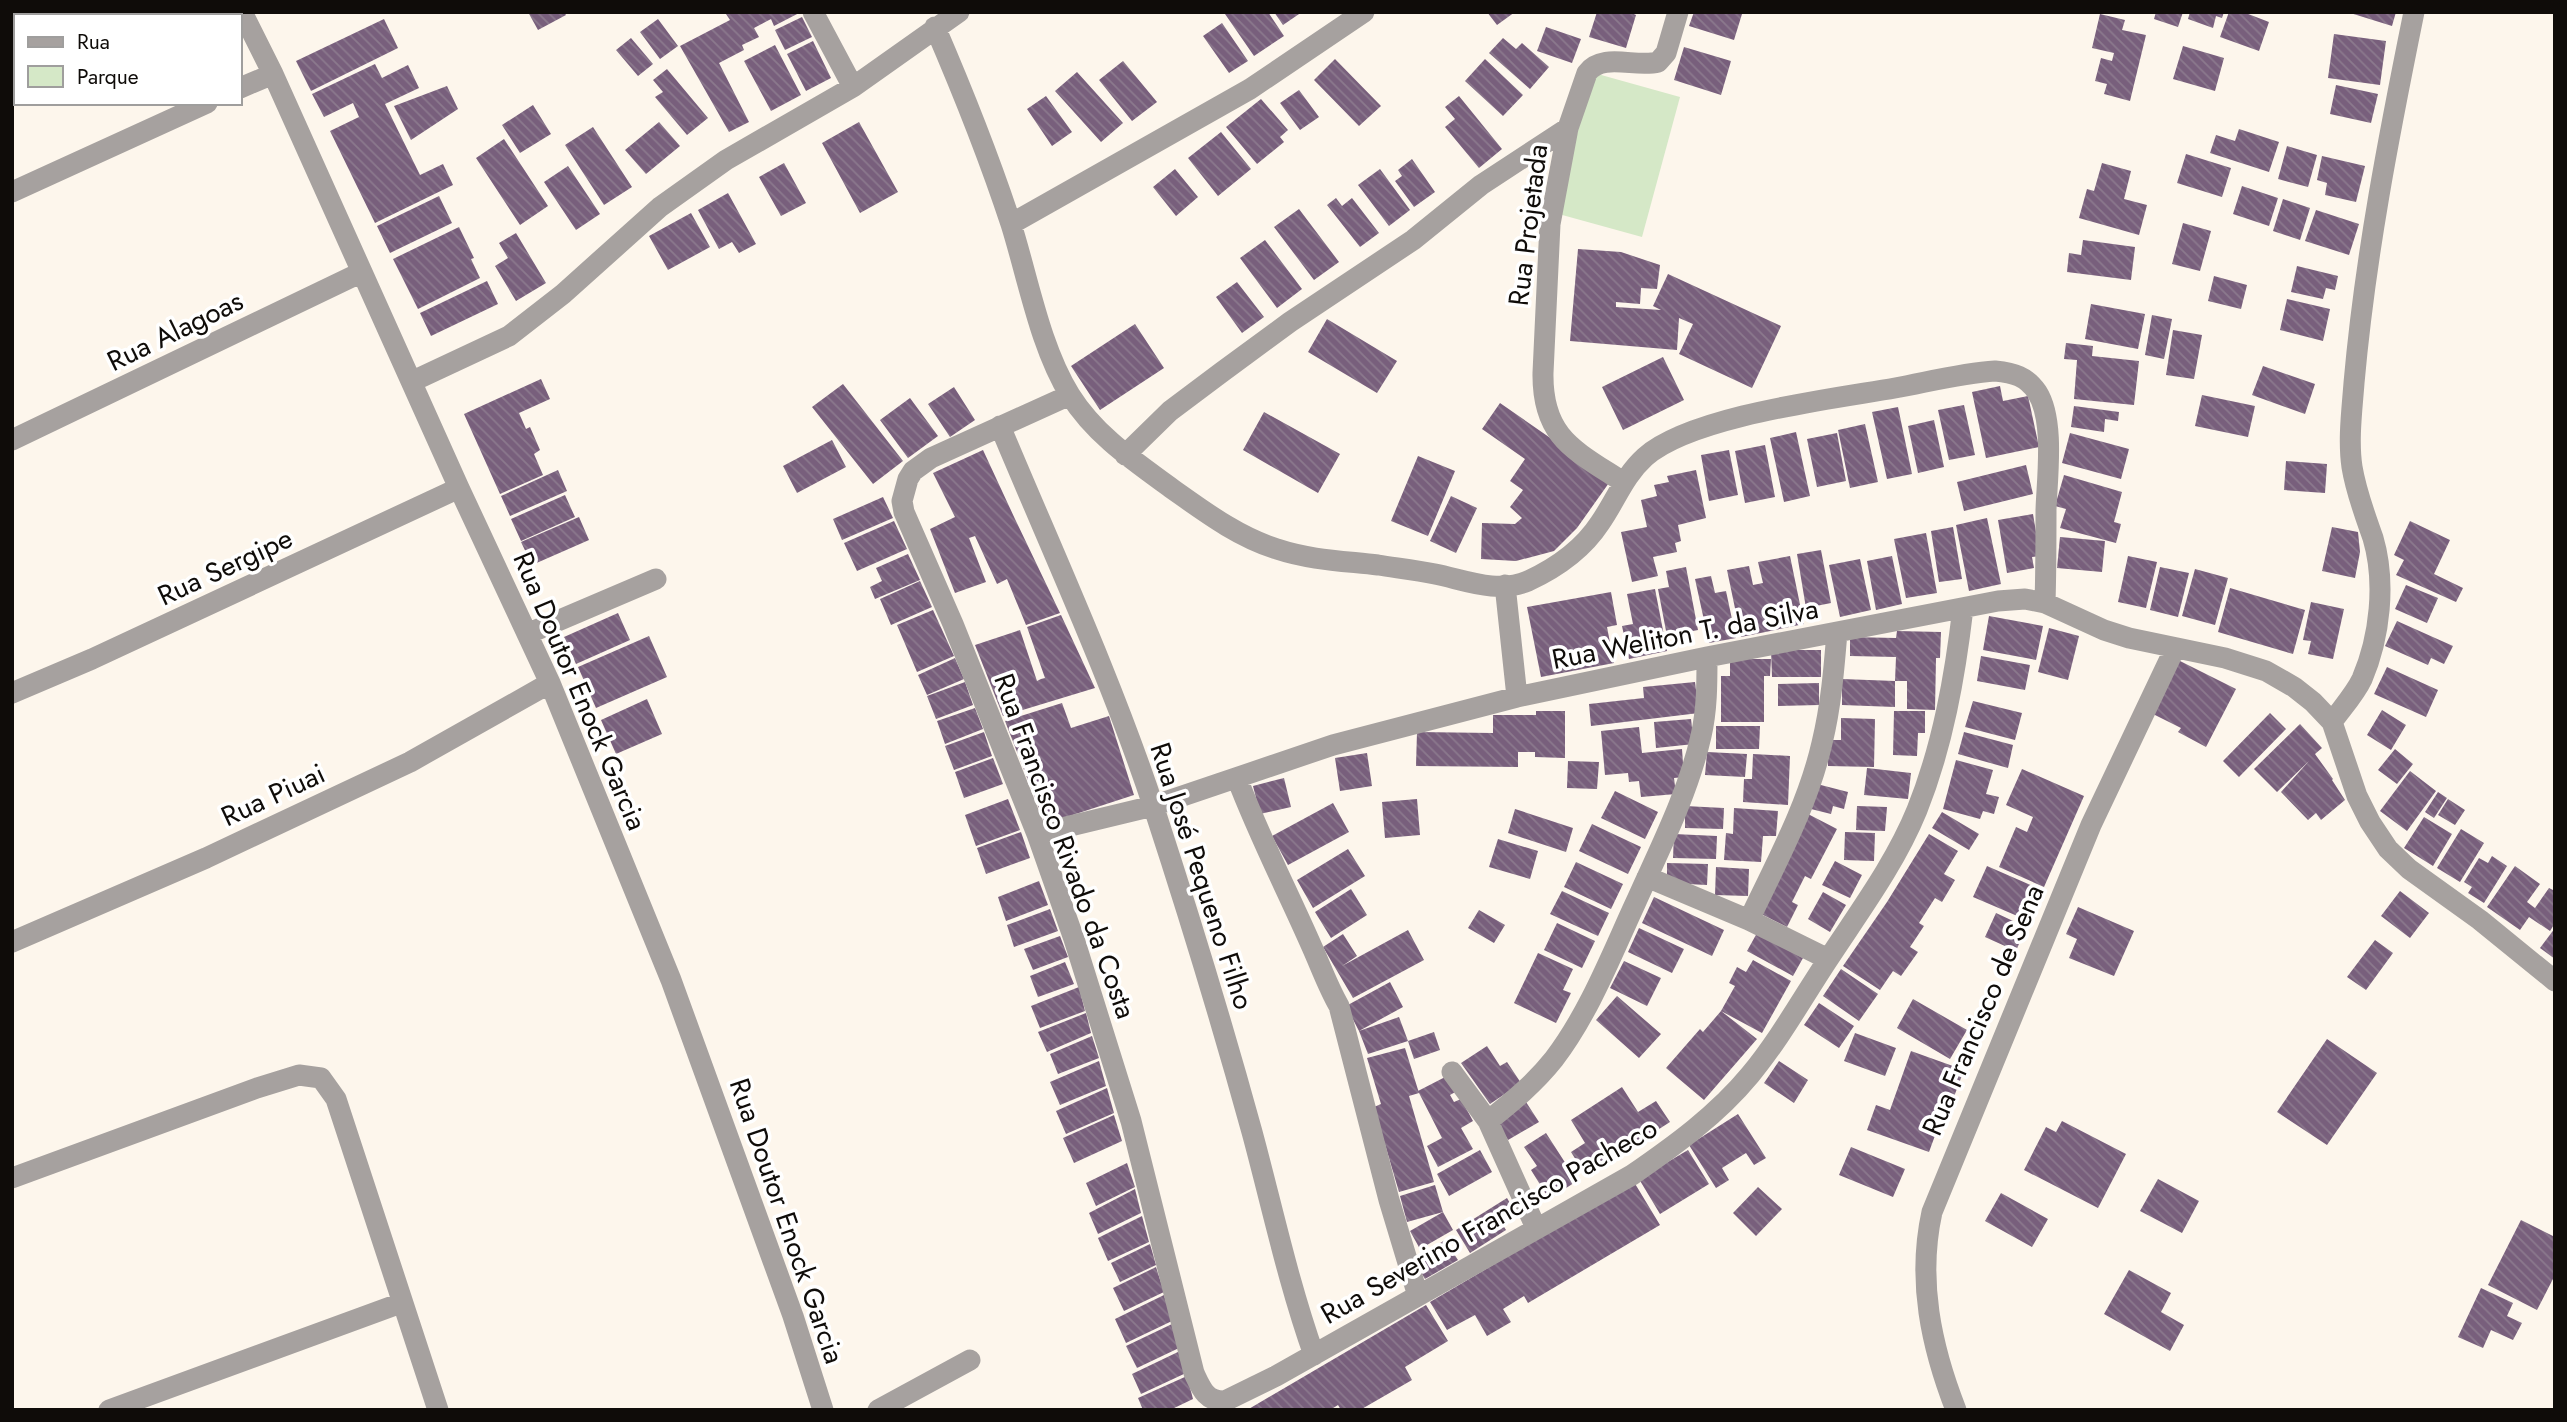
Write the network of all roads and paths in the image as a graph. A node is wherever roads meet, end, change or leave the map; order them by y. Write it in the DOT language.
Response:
graph roads {
  1 [pos="242,12"];
  2 [pos="813,12"];
  3 [pos="958,12"];
  4 [pos="1364,12"];
  5 [pos="1678,12"];
  6 [pos="2414,12"];
  7 [pos="935,27"];
  8 [pos="273,74"];
  9 [pos="242,87"];
  10 [pos="853,87"];
  11 [pos="203,105"];
  12 [pos="1568,128"];
  13 [pos="12,192"];
  14 [pos="1011,224"];
  15 [pos="362,272"];
  16 [pos="413,381"];
  17 [pos="1070,395"];
  18 [pos="1000,426"];
  19 [pos="12,440"];
  20 [pos="1125,455"];
  21 [pos="1622,482"];
  22 [pos="459,488"];
  23 [pos="656,579"];
  24 [pos="1505,585"];
  25 [pos="2045,603"];
  26 [pos="1963,608"];
  27 [pos="1837,632"];
  28 [pos="527,634"];
  29 [pos="2175,648"];
  30 [pos="1707,657"];
  31 [pos="550,683"];
  32 [pos="12,693"];
  33 [pos="1517,697"];
  34 [pos="2332,722"];
  35 [pos="1237,778"];
  36 [pos="1153,806"];
  37 [pos="1037,834"];
  38 [pos="1647,877"];
  39 [pos="1749,920"];
  40 [pos="12,942"];
  41 [pos="1828,959"];
  42 [pos="2555,981"];
  43 [pos="1452,1072"];
  44 [pos="1488,1121"];
  45 [pos="12,1178"];
  46 [pos="1536,1228"];
  47 [pos="1418,1296"];
  48 [pos="401,1303"];
  49 [pos="1314,1355"];
  50 [pos="970,1360"];
  51 [pos="1225,1401"];
  52 [pos="109,1410"];
  53 [pos="438,1410"];
  54 [pos="823,1410"];
  55 [pos="878,1410"];
  56 [pos="1956,1410"];
  1 -- 8 [label="street, Rua Doutor Enock Garcia"];
  2 -- 10 [label="street"];
  3 -- 7 [label="street"];
  4 -- 14 [label="street"];
  5 -- 12 [label="street, Rua Projetada"];
  6 -- 34 [label="street"];
  7 -- 10 [label="street"];
  7 -- 14 [label="street"];
  8 -- 9 [label="street"];
  8 -- 15 [label="street, Rua Doutor Enock Garcia"];
  10 -- 16 [label="street"];
  11 -- 13 [label="street"];
  12 -- 20 [label="street"];
  12 -- 21 [label="street, Rua Projetada"];
  14 -- 17 [label="street"];
  15 -- 16 [label="street, Rua Doutor Enock Garcia"];
  15 -- 19 [label="street, Rua Alagoas"];
  16 -- 22 [label="street, Rua Doutor Enock Garcia"];
  17 -- 18 [label="street, Rua Francisco Rivado da Costa"];
  17 -- 20 [label="street"];
  18 -- 36 [label="street, Rua José Pequeno Filho"];
  18 -- 37 [label="street, Rua Francisco Rivado da Costa"];
  20 -- 24 [label="street"];
  21 -- 24 [label="street"];
  21 -- 25 [label="street"];
  22 -- 28 [label="street, Rua Doutor Enock Garcia"];
  22 -- 32 [label="street, Rua Sergipe"];
  23 -- 28 [label="street"];
  24 -- 33 [label="street"];
  25 -- 26 [label="street, Rua Weliton T. da Silva"];
  25 -- 29 [label="street, Rua Weliton T. da Silva"];
  26 -- 27 [label="street, Rua Weliton T. da Silva"];
  26 -- 41 [label="street, Rua Severino Francisco Pacheco"];
  27 -- 30 [label="street, Rua Weliton T. da Silva"];
  27 -- 39 [label="street"];
  28 -- 31 [label="street, Rua Doutor Enock Garcia"];
  29 -- 34 [label="street, Rua Weliton T. da Silva"];
  29 -- 56 [label="street, Rua Francisco de Sena"];
  30 -- 33 [label="street, Rua Weliton T. da Silva"];
  30 -- 38 [label="street"];
  31 -- 40 [label="street, Rua Piuai"];
  31 -- 54 [label="street, Rua Doutor Enock Garcia"];
  33 -- 35 [label="street, Rua Weliton T. da Silva"];
  34 -- 42 [label="street"];
  35 -- 36 [label="street, Rua Weliton T. da Silva"];
  35 -- 47 [label="street"];
  36 -- 37 [label="street, Rua Weliton T. da Silva"];
  36 -- 49 [label="street, Rua José Pequeno Filho"];
  37 -- 51 [label="street, Rua Francisco Rivado da Costa"];
  38 -- 39 [label="street"];
  38 -- 44 [label="street"];
  39 -- 41 [label="street"];
  41 -- 46 [label="street, Rua Severino Francisco Pacheco"];
  43 -- 44 [label="street"];
  44 -- 46 [label="street"];
  45 -- 48 [label="street"];
  46 -- 47 [label="street, Rua Severino Francisco Pacheco"];
  47 -- 49 [label="street, Rua Severino Francisco Pacheco"];
  48 -- 52 [label="street"];
  48 -- 53 [label="street"];
  49 -- 51 [label="street, Rua Severino Francisco Pacheco"];
  50 -- 55 [label="street"];
}
